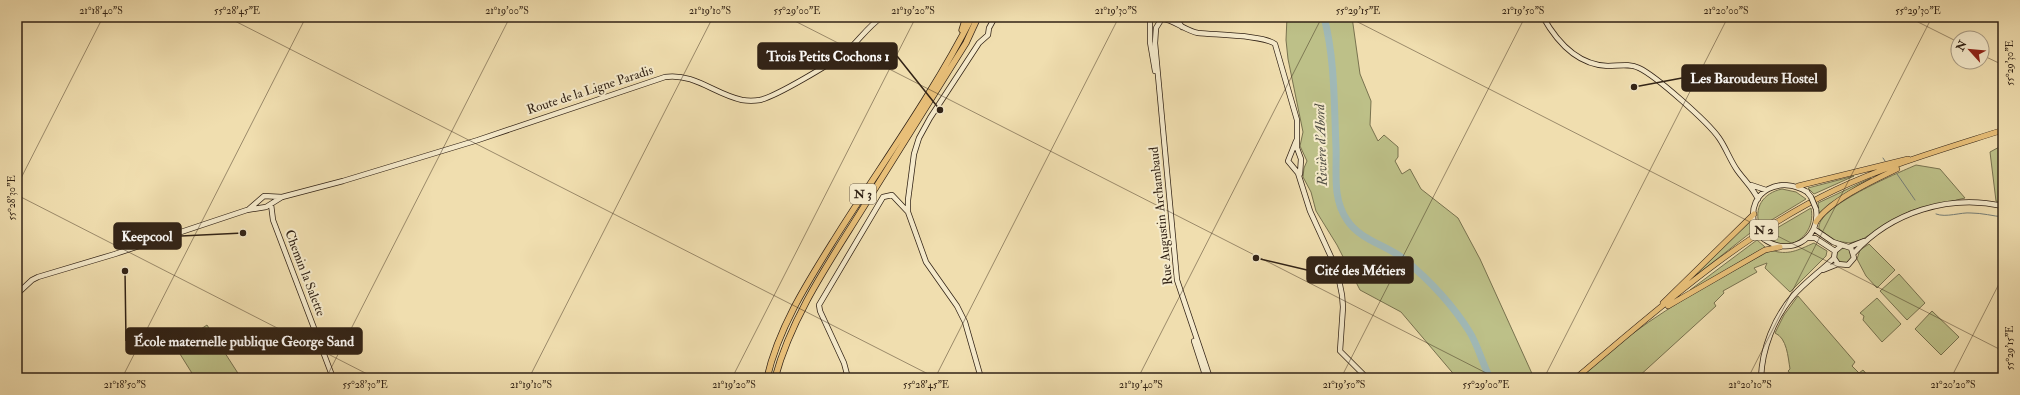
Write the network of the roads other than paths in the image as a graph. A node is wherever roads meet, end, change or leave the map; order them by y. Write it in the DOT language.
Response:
graph roads {
  1 [pos="882,17"];
  2 [pos="966,17"];
  3 [pos="972,17"];
  4 [pos="978,17"];
  5 [pos="995,17"];
  6 [pos="1175,17"];
  7 [pos="1543,17"];
  8 [pos="1149,18"];
  9 [pos="1163,19"];
  10 [pos="1183,28"];
  11 [pos="1162,107"];
  12 [pos="917,110"];
  13 [pos="2003,130"];
  14 [pos="1296,141"];
  15 [pos="1938,151"];
  16 [pos="1292,154"];
  17 [pos="1298,155"];
  18 [pos="1914,160"];
  19 [pos="1300,165"];
  20 [pos="1294,167"];
  21 [pos="1300,179"];
  22 [pos="1748,183"];
  23 [pos="1798,186"];
  24 [pos="1766,190"];
  25 [pos="270,197"];
  26 [pos="282,197"];
  27 [pos="1758,200"];
  28 [pos="259,201"];
  29 [pos="271,203"];
  30 [pos="2003,206"];
  31 [pos="263,207"];
  32 [pos="247,210"];
  33 [pos="908,212"];
  34 [pos="1754,214"];
  35 [pos="273,220"];
  36 [pos="1816,222"];
  37 [pos="1814,229"];
  38 [pos="1808,238"];
  39 [pos="1866,240"];
  40 [pos="1841,246"];
  41 [pos="1780,247"];
  42 [pos="1849,247"];
  43 [pos="1835,251"];
  44 [pos="1854,253"];
  45 [pos="1834,258"];
  46 [pos="1838,264"];
  47 [pos="1822,270"];
  48 [pos="17,294"];
  49 [pos="1190,322"];
  50 [pos="1632,330"];
  51 [pos="333,378"];
  52 [pos="767,378"];
  53 [pos="775,378"];
  54 [pos="848,378"];
  55 [pos="981,378"];
  56 [pos="1206,378"];
  57 [pos="1210,378"];
  58 [pos="1367,378"];
  59 [pos="1576,378"];
  60 [pos="1761,378"];
  1 -- 26 [label="street, Route de la Ligne Paradis"];
  2 -- 12 [label="highway, N 3"];
  3 -- 12 [label="highway, N 3"];
  4 -- 53 [label="highway, N 3"];
  5 -- 33 [label="street"];
  6 -- 10 [label="street"];
  7 -- 22 [label="street"];
  8 -- 9 [label="street"];
  8 -- 11 [label="street, Rue Augustin Archambaud"];
  9 -- 10 [label="street"];
  9 -- 11 [label="street, Rue Augustin Archambaud"];
  10 -- 14 [label="street"];
  11 -- 49 [label="street, Rue Augustin Archambaud"];
  12 -- 52 [label="highway, N 3"];
  13 -- 15 [label="main road, N 2"];
  14 -- 16 [label="street"];
  14 -- 17 [label="street"];
  15 -- 18 [label="main road, N 2"];
  15 -- 23 [label="main road"];
  16 -- 17 [label="street"];
  16 -- 20 [label="street"];
  17 -- 19 [label="street"];
  18 -- 36 [label="main road"];
  18 -- 50 [label="main road, N 2"];
  19 -- 20 [label="street"];
  19 -- 21 [label="street"];
  20 -- 21 [label="street"];
  21 -- 58 [label="street"];
  22 -- 24 [label="street"];
  22 -- 27 [label="street"];
  23 -- 24 [label="street"];
  23 -- 36 [label="street, bridge"];
  24 -- 27 [label="street"];
  25 -- 26 [label="street, Route de la Ligne Paradis"];
  25 -- 28 [label="street, Route de la Ligne Paradis"];
  25 -- 29 [label="street, Chemin la Salette"];
  26 -- 29 [label="street, Route de la Ligne Paradis"];
  27 -- 34 [label="street"];
  28 -- 31 [label="street, Chemin la Salette"];
  28 -- 32 [label="street"];
  29 -- 31 [label="street, Route de la Ligne Paradis"];
  29 -- 35 [label="street, Chemin la Salette"];
  30 -- 39 [label="street"];
  31 -- 32 [label="street"];
  31 -- 35 [label="street, Chemin la Salette"];
  32 -- 48 [label="street"];
  33 -- 54 [label="street"];
  33 -- 55 [label="street"];
  34 -- 41 [label="street, bridge"];
  34 -- 50 [label="main road"];
  35 -- 51 [label="street, Chemin la Salette"];
  36 -- 37 [label="street"];
  37 -- 38 [label="street"];
  37 -- 40 [label="street"];
  38 -- 41 [label="street"];
  38 -- 43 [label="street"];
  39 -- 42 [label="street"];
  39 -- 44 [label="street"];
  40 -- 42 [label="street"];
  40 -- 43 [label="street"];
  41 -- 50 [label="main road"];
  42 -- 44 [label="street"];
  43 -- 45 [label="street"];
  44 -- 46 [label="street"];
  45 -- 46 [label="street"];
  45 -- 47 [label="street"];
  46 -- 47 [label="street"];
  47 -- 60 [label="street"];
  49 -- 56 [label="street, Rue Augustin Archambaud"];
  49 -- 57 [label="street, Rue Augustin Archambaud"];
  50 -- 59 [label="main road, N 2"];
}
